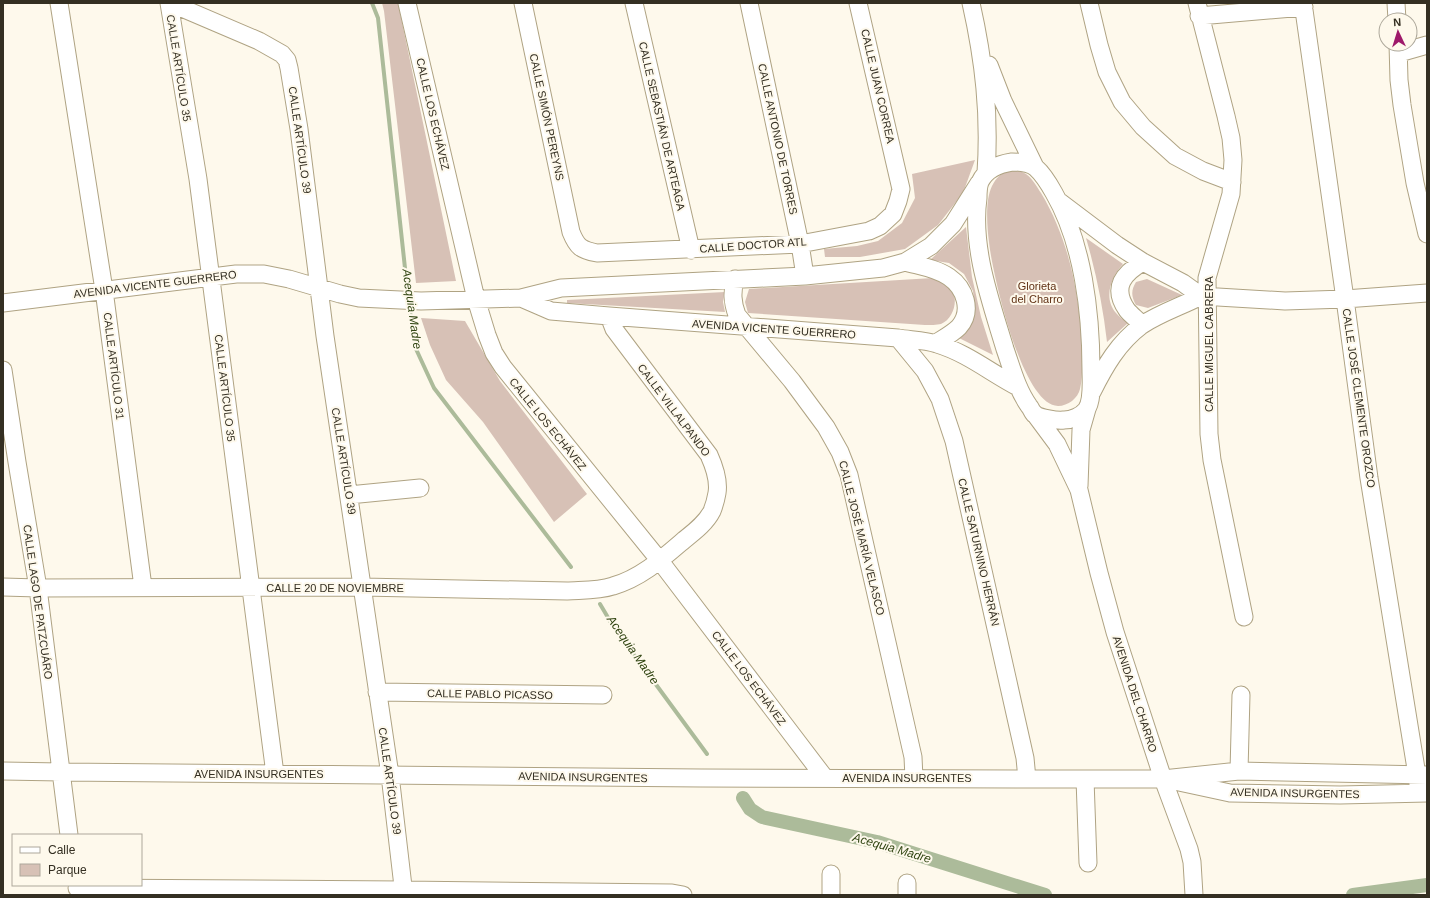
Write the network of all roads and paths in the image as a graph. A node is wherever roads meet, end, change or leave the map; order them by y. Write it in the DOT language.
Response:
graph roads {
  1 [pos="59,3"];
  2 [pos="169,3"];
  3 [pos="407,3"];
  4 [pos="523,3"];
  5 [pos="634,3"];
  6 [pos="749,3"];
  7 [pos="858,3"];
  8 [pos="971,3"];
  9 [pos="1089,3"];
  10 [pos="1303,5"];
  11 [pos="1198,10"];
  12 [pos="979,38"];
  13 [pos="1398,52"];
  14 [pos="1035,167"];
  15 [pos="897,170"];
  16 [pos="982,178"];
  17 [pos="1232,182"];
  18 [pos="1421,182"];
  19 [pos="1059,201"];
  20 [pos="571,232"];
  21 [pos="1427,234"];
  22 [pos="800,244"];
  23 [pos="691,250"];
  24 [pos="905,262"];
  25 [pos="1143,262"];
  26 [pos="210,276"];
  27 [pos="805,276"];
  28 [pos="735,279"];
  29 [pos="318,287"];
  30 [pos="104,290"];
  31 [pos="1427,292"];
  32 [pos="1204,297"];
  33 [pos="521,298"];
  34 [pos="476,299"];
  35 [pos="1346,299"];
  36 [pos="3,303"];
  37 [pos="609,316"];
  38 [pos="1142,325"];
  39 [pos="746,326"];
  40 [pos="898,338"];
  41 [pos="936,343"];
  42 [pos="3,370"];
  43 [pos="1018,387"];
  44 [pos="1089,402"];
  45 [pos="1034,414"];
  46 [pos="10,463"];
  47 [pos="420,488"];
  48 [pos="1079,490"];
  49 [pos="349,495"];
  50 [pos="660,561"];
  51 [pos="3,587"];
  52 [pos="143,587"];
  53 [pos="362,587"];
  54 [pos="38,588"];
  55 [pos="250,588"];
  56 [pos="1244,617"];
  57 [pos="377,692"];
  58 [pos="603,695"];
  59 [pos="1241,695"];
  60 [pos="3,771"];
  61 [pos="1239,771"];
  62 [pos="61,772"];
  63 [pos="275,774"];
  64 [pos="390,775"];
  65 [pos="1422,775"];
  66 [pos="825,778"];
  67 [pos="914,778"];
  68 [pos="1027,779"];
  69 [pos="1086,779"];
  70 [pos="1164,779"];
  71 [pos="1423,793"];
  72 [pos="69,834"];
  73 [pos="1088,863"];
  74 [pos="831,874"];
  75 [pos="77,889"];
  76 [pos="1194,890"];
  77 [pos="199,892"];
  78 [pos="404,892"];
  79 [pos="305,893"];
  80 [pos="521,894"];
  81 [pos="683,895"];
  82 [pos="831,895"];
  1 -- 30 [label="street, CALLE ARTÍCULO 31"];
  2 -- 26 [label="street, CALLE ARTÍCULO 35"];
  2 -- 29 [label="street, CALLE ARTÍCULO 39"];
  3 -- 34 [label="street, CALLE LOS ECHÁVEZ"];
  4 -- 20 [label="street, CALLE SIMÓN PEREYNS"];
  5 -- 23 [label="street, CALLE SEBASTIÁN DE ARTEAGA"];
  6 -- 22 [label="street, CALLE ANTONIO DE TORRES"];
  7 -- 15 [label="street, CALLE JUAN CORREA"];
  8 -- 12 [label="street"];
  9 -- 17 [label="street"];
  10 -- 11 [label="street"];
  10 -- 35 [label="street, CALLE JOSÉ CLEMENTE OROZCO"];
  11 -- 17 [label="street, CALLE MIGUEL CABRERA"];
  12 -- 14 [label="street"];
  12 -- 16 [label="street"];
  13 -- 18 [label="street"];
  14 -- 16 [label="street"];
  14 -- 19 [label="street"];
  15 -- 22 [label="street, CALLE DOCTOR ATL"];
  16 -- 24 [label="street, AVENIDA VICENTE GUERRERO"];
  16 -- 43 [label="street, AVENIDA DEL CHARRO"];
  17 -- 32 [label="street, CALLE MIGUEL CABRERA"];
  18 -- 21 [label="street"];
  19 -- 25 [label="street"];
  19 -- 44 [label="street"];
  20 -- 23 [label="street, CALLE DOCTOR ATL"];
  22 -- 23 [label="street, CALLE DOCTOR ATL"];
  22 -- 27 [label="street, CALLE ANTONIO DE TORRES"];
  24 -- 27 [label="street, AVENIDA VICENTE GUERRERO"];
  24 -- 41 [label="street"];
  25 -- 32 [label="street"];
  25 -- 38 [label="street"];
  26 -- 29 [label="street, AVENIDA VICENTE GUERRERO"];
  26 -- 30 [label="street, AVENIDA VICENTE GUERRERO"];
  26 -- 55 [label="street, CALLE ARTÍCULO 35"];
  27 -- 28 [label="street, AVENIDA VICENTE GUERRERO"];
  28 -- 33 [label="street, AVENIDA VICENTE GUERRERO"];
  28 -- 39 [label="street, CALLE JOSÉ MARÍA VELASCO"];
  29 -- 34 [label="street, AVENIDA VICENTE GUERRERO"];
  29 -- 49 [label="street, CALLE ARTÍCULO 39"];
  30 -- 36 [label="street, AVENIDA VICENTE GUERRERO"];
  30 -- 52 [label="street, CALLE ARTÍCULO 31"];
  31 -- 35 [label="street"];
  32 -- 35 [label="street"];
  32 -- 38 [label="street"];
  32 -- 56 [label="street, CALLE MIGUEL CABRERA"];
  33 -- 34 [label="street, AVENIDA VICENTE GUERRERO"];
  33 -- 37 [label="street, AVENIDA VICENTE GUERRERO"];
  34 -- 50 [label="street, CALLE LOS ECHÁVEZ"];
  35 -- 65 [label="street, CALLE JOSÉ CLEMENTE OROZCO"];
  37 -- 39 [label="street, AVENIDA VICENTE GUERRERO"];
  37 -- 50 [label="street, CALLE VILLALPANDO"];
  38 -- 44 [label="street"];
  39 -- 40 [label="street, AVENIDA VICENTE GUERRERO"];
  39 -- 67 [label="street, CALLE JOSÉ MARÍA VELASCO"];
  40 -- 41 [label="street, AVENIDA VICENTE GUERRERO"];
  40 -- 68 [label="street, CALLE SATURNINO HERRÁN"];
  41 -- 43 [label="street, AVENIDA VICENTE GUERRERO"];
  42 -- 46 [label="street, CALLE LAGO DE PATZCUÁRO"];
  43 -- 45 [label="street, AVENIDA DEL CHARRO"];
  44 -- 45 [label="street"];
  44 -- 48 [label="street, AVENIDA DEL CHARRO"];
  45 -- 48 [label="street, AVENIDA DEL CHARRO"];
  46 -- 54 [label="street, CALLE LAGO DE PATZCUÁRO"];
  47 -- 49 [label="street"];
  48 -- 70 [label="street, AVENIDA DEL CHARRO"];
  49 -- 53 [label="street, CALLE ARTÍCULO 39"];
  50 -- 53 [label="street, CALLE 20 DE NOVIEMBRE"];
  50 -- 66 [label="street, CALLE LOS ECHÁVEZ"];
  51 -- 54 [label="street, CALLE 20 DE NOVIEMBRE"];
  52 -- 54 [label="street, CALLE 20 DE NOVIEMBRE"];
  52 -- 55 [label="street, CALLE 20 DE NOVIEMBRE"];
  53 -- 55 [label="street, CALLE 20 DE NOVIEMBRE"];
  53 -- 57 [label="street, CALLE ARTÍCULO 39"];
  54 -- 62 [label="street, CALLE LAGO DE PATZCUÁRO"];
  55 -- 63 [label="street, CALLE ARTÍCULO 35"];
  57 -- 58 [label="street, CALLE PABLO PICASSO"];
  57 -- 64 [label="street, CALLE ARTÍCULO 39"];
  59 -- 61 [label="street"];
  60 -- 62 [label="street, AVENIDA INSURGENTES"];
  61 -- 65 [label="street, AVENIDA INSURGENTES"];
  61 -- 70 [label="street, AVENIDA INSURGENTES"];
  62 -- 63 [label="street, AVENIDA INSURGENTES"];
  62 -- 72 [label="street, CALLE LAGO DE PATZCUÁRO"];
  63 -- 64 [label="street, AVENIDA INSURGENTES"];
  64 -- 66 [label="street, AVENIDA INSURGENTES"];
  64 -- 78 [label="street, CALLE ARTÍCULO 39"];
  65 -- 71 [label="street, CALLE JOSÉ CLEMENTE OROZCO"];
  66 -- 67 [label="street, AVENIDA INSURGENTES"];
  67 -- 68 [label="street, AVENIDA INSURGENTES"];
  68 -- 69 [label="street, AVENIDA INSURGENTES"];
  69 -- 70 [label="street, AVENIDA INSURGENTES"];
  69 -- 73 [label="street"];
  70 -- 71 [label="street, AVENIDA INSURGENTES"];
  70 -- 76 [label="street, AVENIDA DEL CHARRO"];
  74 -- 82 [label="street"];
  75 -- 77 [label="street"];
  77 -- 79 [label="street"];
  78 -- 79 [label="street"];
  78 -- 80 [label="street"];
  80 -- 81 [label="street"];
}
